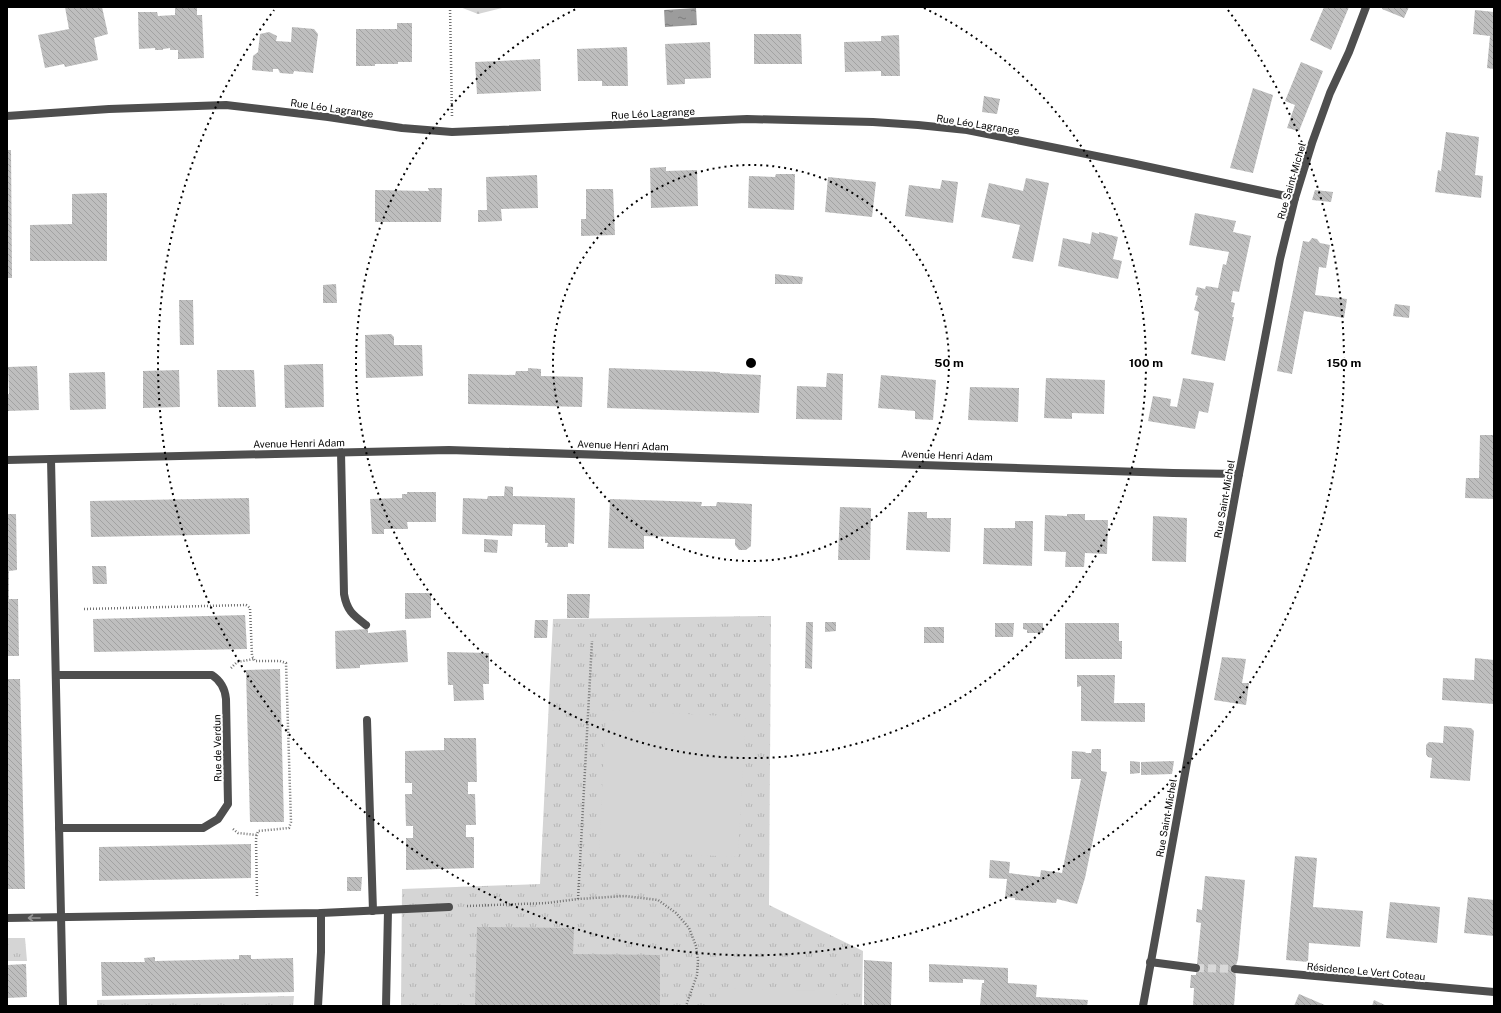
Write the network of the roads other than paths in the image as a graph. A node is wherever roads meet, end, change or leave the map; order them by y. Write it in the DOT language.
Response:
graph roads {
  1 [pos="1366,7"];
  2 [pos="7,116"];
  3 [pos="1295,198"];
  4 [pos="341,452"];
  5 [pos="51,459"];
  6 [pos="7,460"];
  7 [pos="1239,474"];
  8 [pos="366,625"];
  9 [pos="56,676"];
  10 [pos="367,720"];
  11 [pos="59,828"];
  12 [pos="449,907"];
  13 [pos="388,910"];
  14 [pos="373,911"];
  15 [pos="320,913"];
  16 [pos="7,918"];
  17 [pos="62,918"];
  18 [pos="1150,962"];
  19 [pos="1196,968"];
  20 [pos="1236,969"];
  21 [pos="1494,992"];
  22 [pos="63,1006"];
  23 [pos="318,1006"];
  24 [pos="386,1006"];
  25 [pos="1143,1006"];
  1 -- 3 [label="street, Rue Saint-Michel"];
  2 -- 3 [label="street, Rue Léo Lagrange"];
  3 -- 7 [label="street, Rue Saint-Michel"];
  4 -- 5 [label="street, Avenue Henri Adam"];
  4 -- 7 [label="street, Avenue Henri Adam"];
  4 -- 8 [label="street"];
  5 -- 6 [label="street, Avenue Henri Adam"];
  5 -- 9 [label="street"];
  7 -- 18 [label="street, Rue Saint-Michel"];
  9 -- 11 [label="street"];
  9 -- 11 [label="street, Rue de Verdun"];
  10 -- 14 [label="street"];
  11 -- 17 [label="street"];
  12 -- 13 [label="street"];
  13 -- 14 [label="street"];
  13 -- 24 [label="street"];
  14 -- 15 [label="street"];
  15 -- 17 [label="street"];
  15 -- 23 [label="street"];
  17 -- 16 [label="street, one-way"];
  17 -- 22 [label="street"];
  18 -- 19 [label="street"];
  18 -- 25 [label="street, Rue Saint-Michel"];
  20 -- 21 [label="street, Résidence Le Vert Coteau"];
}
